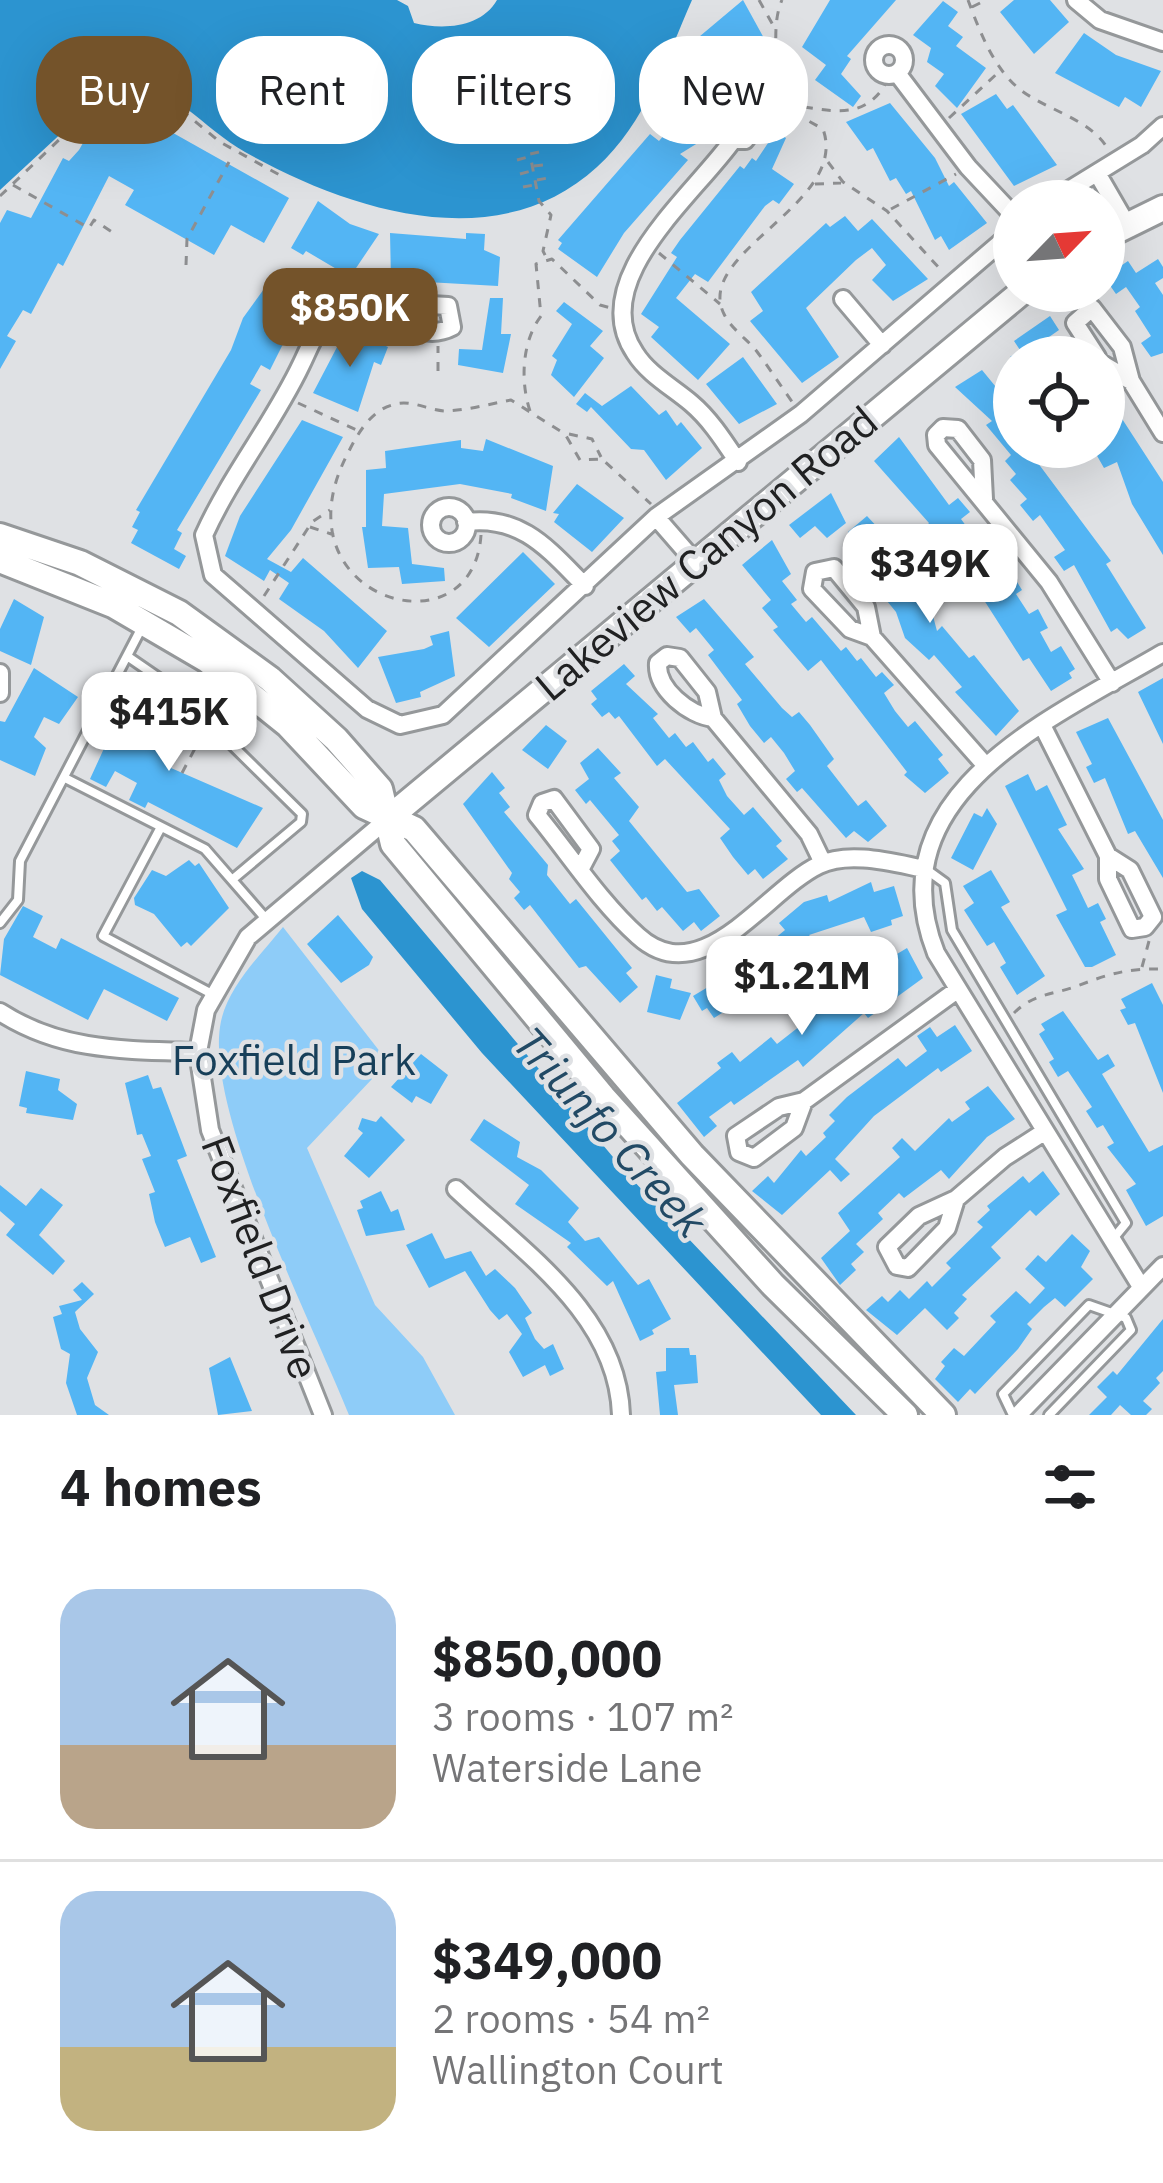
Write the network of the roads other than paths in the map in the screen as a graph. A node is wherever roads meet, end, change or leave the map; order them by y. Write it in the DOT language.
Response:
graph roads {
  1 [pos="1076,0"];
  2 [pos="1163,42"];
  3 [pos="892,74"];
  4 [pos="1163,126"];
  5 [pos="733,140"];
  6 [pos="730,144"];
  7 [pos="1097,173"];
  8 [pos="1086,180"];
  9 [pos="1099,180"];
  10 [pos="993,194"];
  11 [pos="1163,208"];
  12 [pos="1125,225"];
  13 [pos="993,250"];
  14 [pos="843,299"];
  15 [pos="389,310"];
  16 [pos="998,312"];
  17 [pos="1083,336"];
  18 [pos="1115,336"];
  19 [pos="882,345"];
  20 [pos="1125,358"];
  21 [pos="1125,377"];
  22 [pos="1131,381"];
  23 [pos="1163,433"];
  24 [pos="738,462"];
  25 [pos="984,499"];
  26 [pos="656,517"];
  27 [pos="474,521"];
  28 [pos="0,536"];
  29 [pos="0,560"];
  30 [pos="696,563"];
  31 [pos="586,586"];
  32 [pos="144,622"];
  33 [pos="872,637"];
  34 [pos="1163,653"];
  35 [pos="127,656"];
  36 [pos="0,673"];
  37 [pos="1112,682"];
  38 [pos="0,693"];
  39 [pos="713,718"];
  40 [pos="1043,727"];
  41 [pos="986,766"];
  42 [pos="65,778"];
  43 [pos="390,817"];
  44 [pos="161,827"];
  45 [pos="823,863"];
  46 [pos="581,868"];
  47 [pos="920,868"];
  48 [pos="232,879"];
  49 [pos="266,919"];
  50 [pos="0,923"];
  51 [pos="1145,927"];
  52 [pos="957,990"];
  53 [pos="213,995"];
  54 [pos="0,1012"];
  55 [pos="198,1052"];
  56 [pos="804,1100"];
  57 [pos="1044,1132"];
  58 [pos="456,1189"];
  59 [pos="956,1199"];
  60 [pos="1111,1241"];
  61 [pos="1163,1266"];
  62 [pos="1141,1285"];
  63 [pos="1113,1312"];
  64 [pos="323,1415"];
  65 [pos="621,1415"];
  66 [pos="904,1415"];
  67 [pos="943,1415"];
  68 [pos="1016,1415"];
  69 [pos="1049,1415"];
  1 -- 2 [label="street"];
  3 -- 10 [label="street"];
  4 -- 7 [label="street"];
  5 -- 5 [label="street"];
  6 -- 24 [label="street"];
  7 -- 8 [label="street"];
  7 -- 9 [label="street"];
  11 -- 12 [label="street"];
  13 -- 19 [label="street"];
  14 -- 19 [label="street"];
  15 -- 15 [label="street"];
  15 -- 31 [label="street"];
  16 -- 30 [label="street, Lakeview Canyon Road"];
  17 -- 18 [label="street"];
  19 -- 24 [label="street"];
  20 -- 22 [label="street"];
  21 -- 22 [label="street"];
  22 -- 23 [label="street"];
  24 -- 26 [label="street"];
  25 -- 37 [label="street"];
  26 -- 30 [label="street"];
  26 -- 31 [label="street"];
  27 -- 31 [label="street"];
  28 -- 43 [label="street"];
  29 -- 32 [label="street"];
  30 -- 43 [label="street, Lakeview Canyon Road"];
  32 -- 35 [label="lane"];
  32 -- 43 [label="street"];
  33 -- 41 [label="street"];
  34 -- 37 [label="street"];
  35 -- 42 [label="lane"];
  35 -- 48 [label="lane"];
  36 -- 38 [label="street"];
  37 -- 40 [label="street"];
  39 -- 45 [label="street"];
  40 -- 41 [label="street"];
  40 -- 51 [label="street"];
  41 -- 47 [label="street"];
  42 -- 44 [label="lane"];
  42 -- 50 [label="lane"];
  43 -- 49 [label="street, Foxfield Drive"];
  43 -- 66 [label="street"];
  43 -- 67 [label="street"];
  44 -- 48 [label="lane"];
  44 -- 53 [label="lane"];
  45 -- 46 [label="street"];
  45 -- 47 [label="street"];
  47 -- 52 [label="street"];
  47 -- 60 [label="lane"];
  48 -- 49 [label="lane"];
  49 -- 53 [label="street, Foxfield Drive"];
  52 -- 56 [label="street"];
  52 -- 57 [label="street"];
  53 -- 55 [label="street, Foxfield Drive"];
  54 -- 55 [label="street"];
  55 -- 64 [label="street, Foxfield Drive"];
  57 -- 59 [label="street"];
  57 -- 60 [label="street"];
  58 -- 65 [label="street"];
  60 -- 62 [label="street"];
  61 -- 62 [label="street"];
  62 -- 63 [label="street"];
  63 -- 68 [label="street"];
  63 -- 69 [label="lane"];
}
